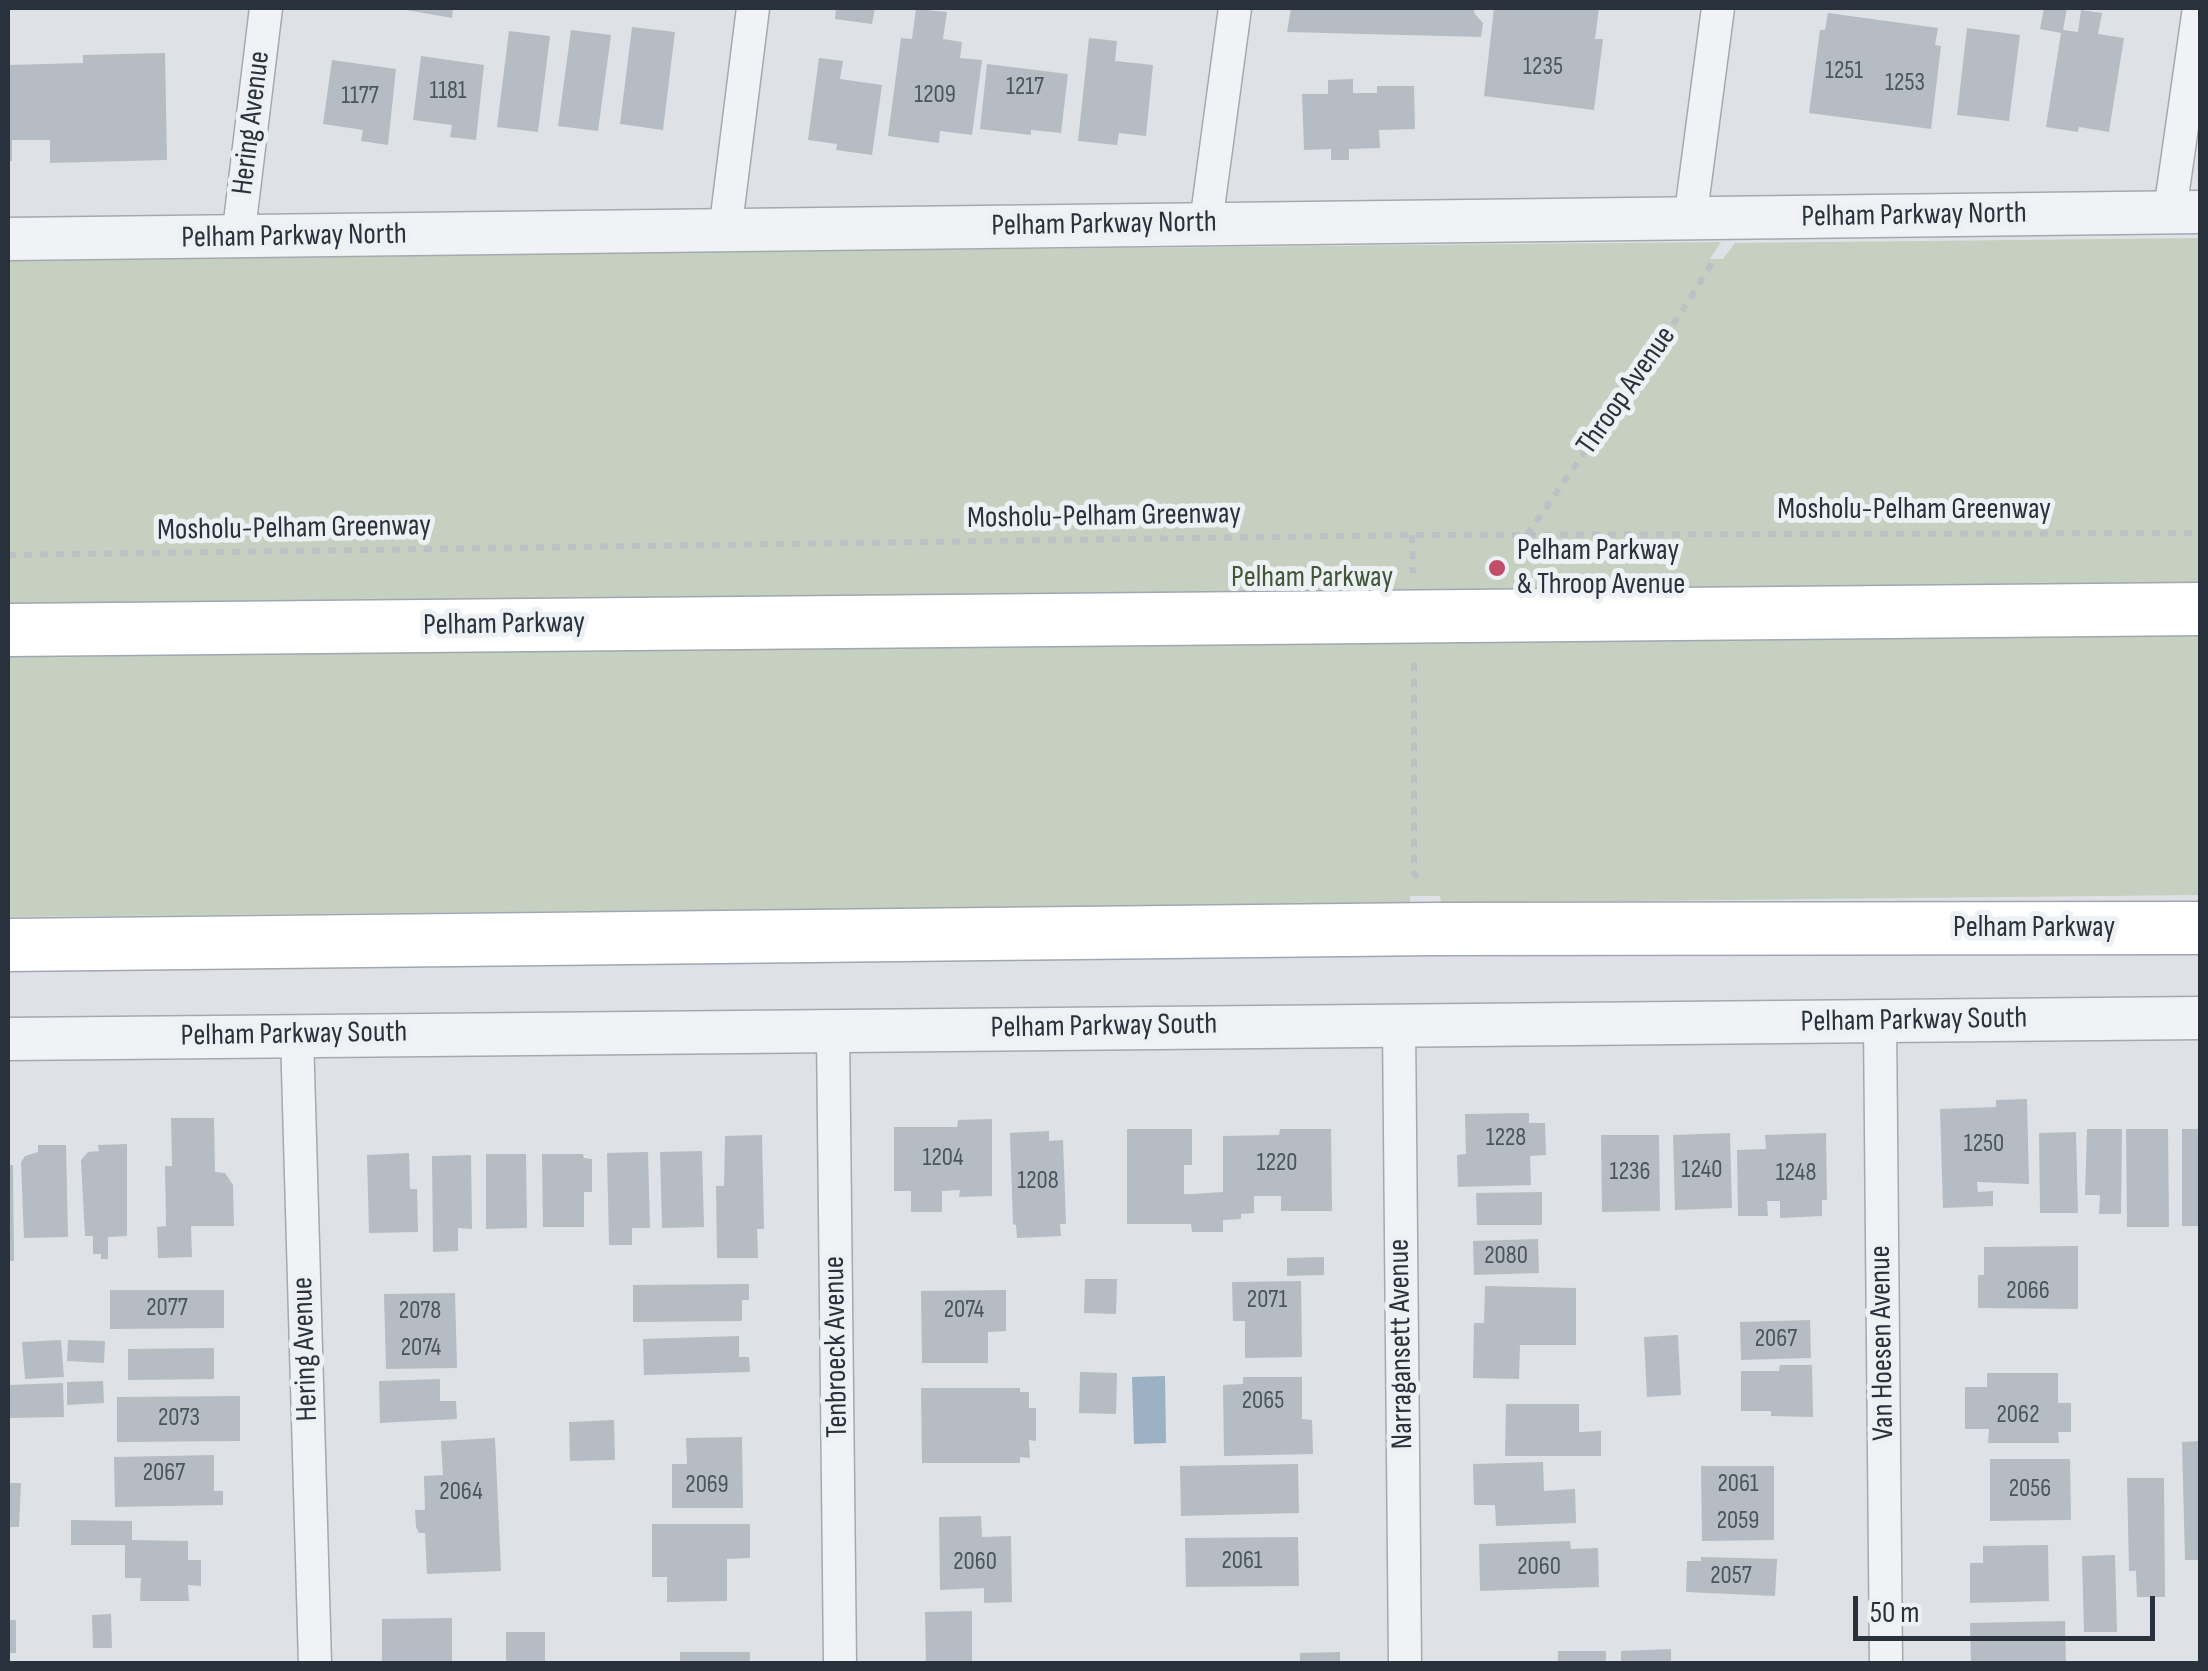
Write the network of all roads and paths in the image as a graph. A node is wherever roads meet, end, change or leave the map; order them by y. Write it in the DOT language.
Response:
graph roads {
  1 [pos="266,8"];
  2 [pos="753,8"];
  3 [pos="1234,8"];
  4 [pos="1718,8"];
  5 [pos="2199,8"];
  6 [pos="2185,212"];
  7 [pos="1206,223"];
  8 [pos="724,232"];
  9 [pos="1707,232"];
  10 [pos="238,238"];
  11 [pos="8,239"];
  12 [pos="2200,533"];
  13 [pos="1412,534"];
  14 [pos="1526,535"];
  15 [pos="8,555"];
  16 [pos="1413,576"];
  17 [pos="2200,609"];
  18 [pos="8,630"];
  19 [pos="1414,657"];
  20 [pos="1424,888"];
  21 [pos="2200,928"];
  22 [pos="8,945"];
  23 [pos="2200,1018"];
  24 [pos="1880,1022"];
  25 [pos="1398,1024"];
  26 [pos="833,1031"];
  27 [pos="298,1035"];
  28 [pos="8,1039"];
  29 [pos="315,1664"];
  30 [pos="840,1664"];
  31 [pos="1406,1664"];
  32 [pos="1886,1664"];
  1 -- 10 [label="street, Hering Avenue"];
  2 -- 8 [label="street"];
  3 -- 7 [label="street"];
  4 -- 9 [label="street"];
  5 -- 6 [label="street"];
  6 -- 9 [label="street, Pelham Parkway North"];
  7 -- 8 [label="street, Pelham Parkway North"];
  7 -- 9 [label="street, Pelham Parkway North"];
  8 -- 10 [label="street, Pelham Parkway North"];
  9 -- 14 [label="path, Throop Avenue"];
  10 -- 11 [label="street, Pelham Parkway North"];
  12 -- 14 [label="path, Mosholu-Pelham Greenway"];
  13 -- 14 [label="path, Mosholu-Pelham Greenway"];
  13 -- 15 [label="path, Mosholu-Pelham Greenway"];
  13 -- 16 [label="path"];
  17 -- 18 [label="main road, Pelham Parkway"];
  19 -- 20 [label="path"];
  21 -- 22 [label="main road, Pelham Parkway"];
  23 -- 24 [label="street, Pelham Parkway South"];
  24 -- 25 [label="street, Pelham Parkway South"];
  24 -- 32 [label="street, Van Hoesen Avenue"];
  25 -- 26 [label="street, Pelham Parkway South"];
  25 -- 31 [label="street, Narragansett Avenue"];
  26 -- 27 [label="street, Pelham Parkway South"];
  26 -- 30 [label="street, Tenbroeck Avenue"];
  27 -- 28 [label="street, Pelham Parkway South"];
  27 -- 29 [label="street, Hering Avenue"];
}
